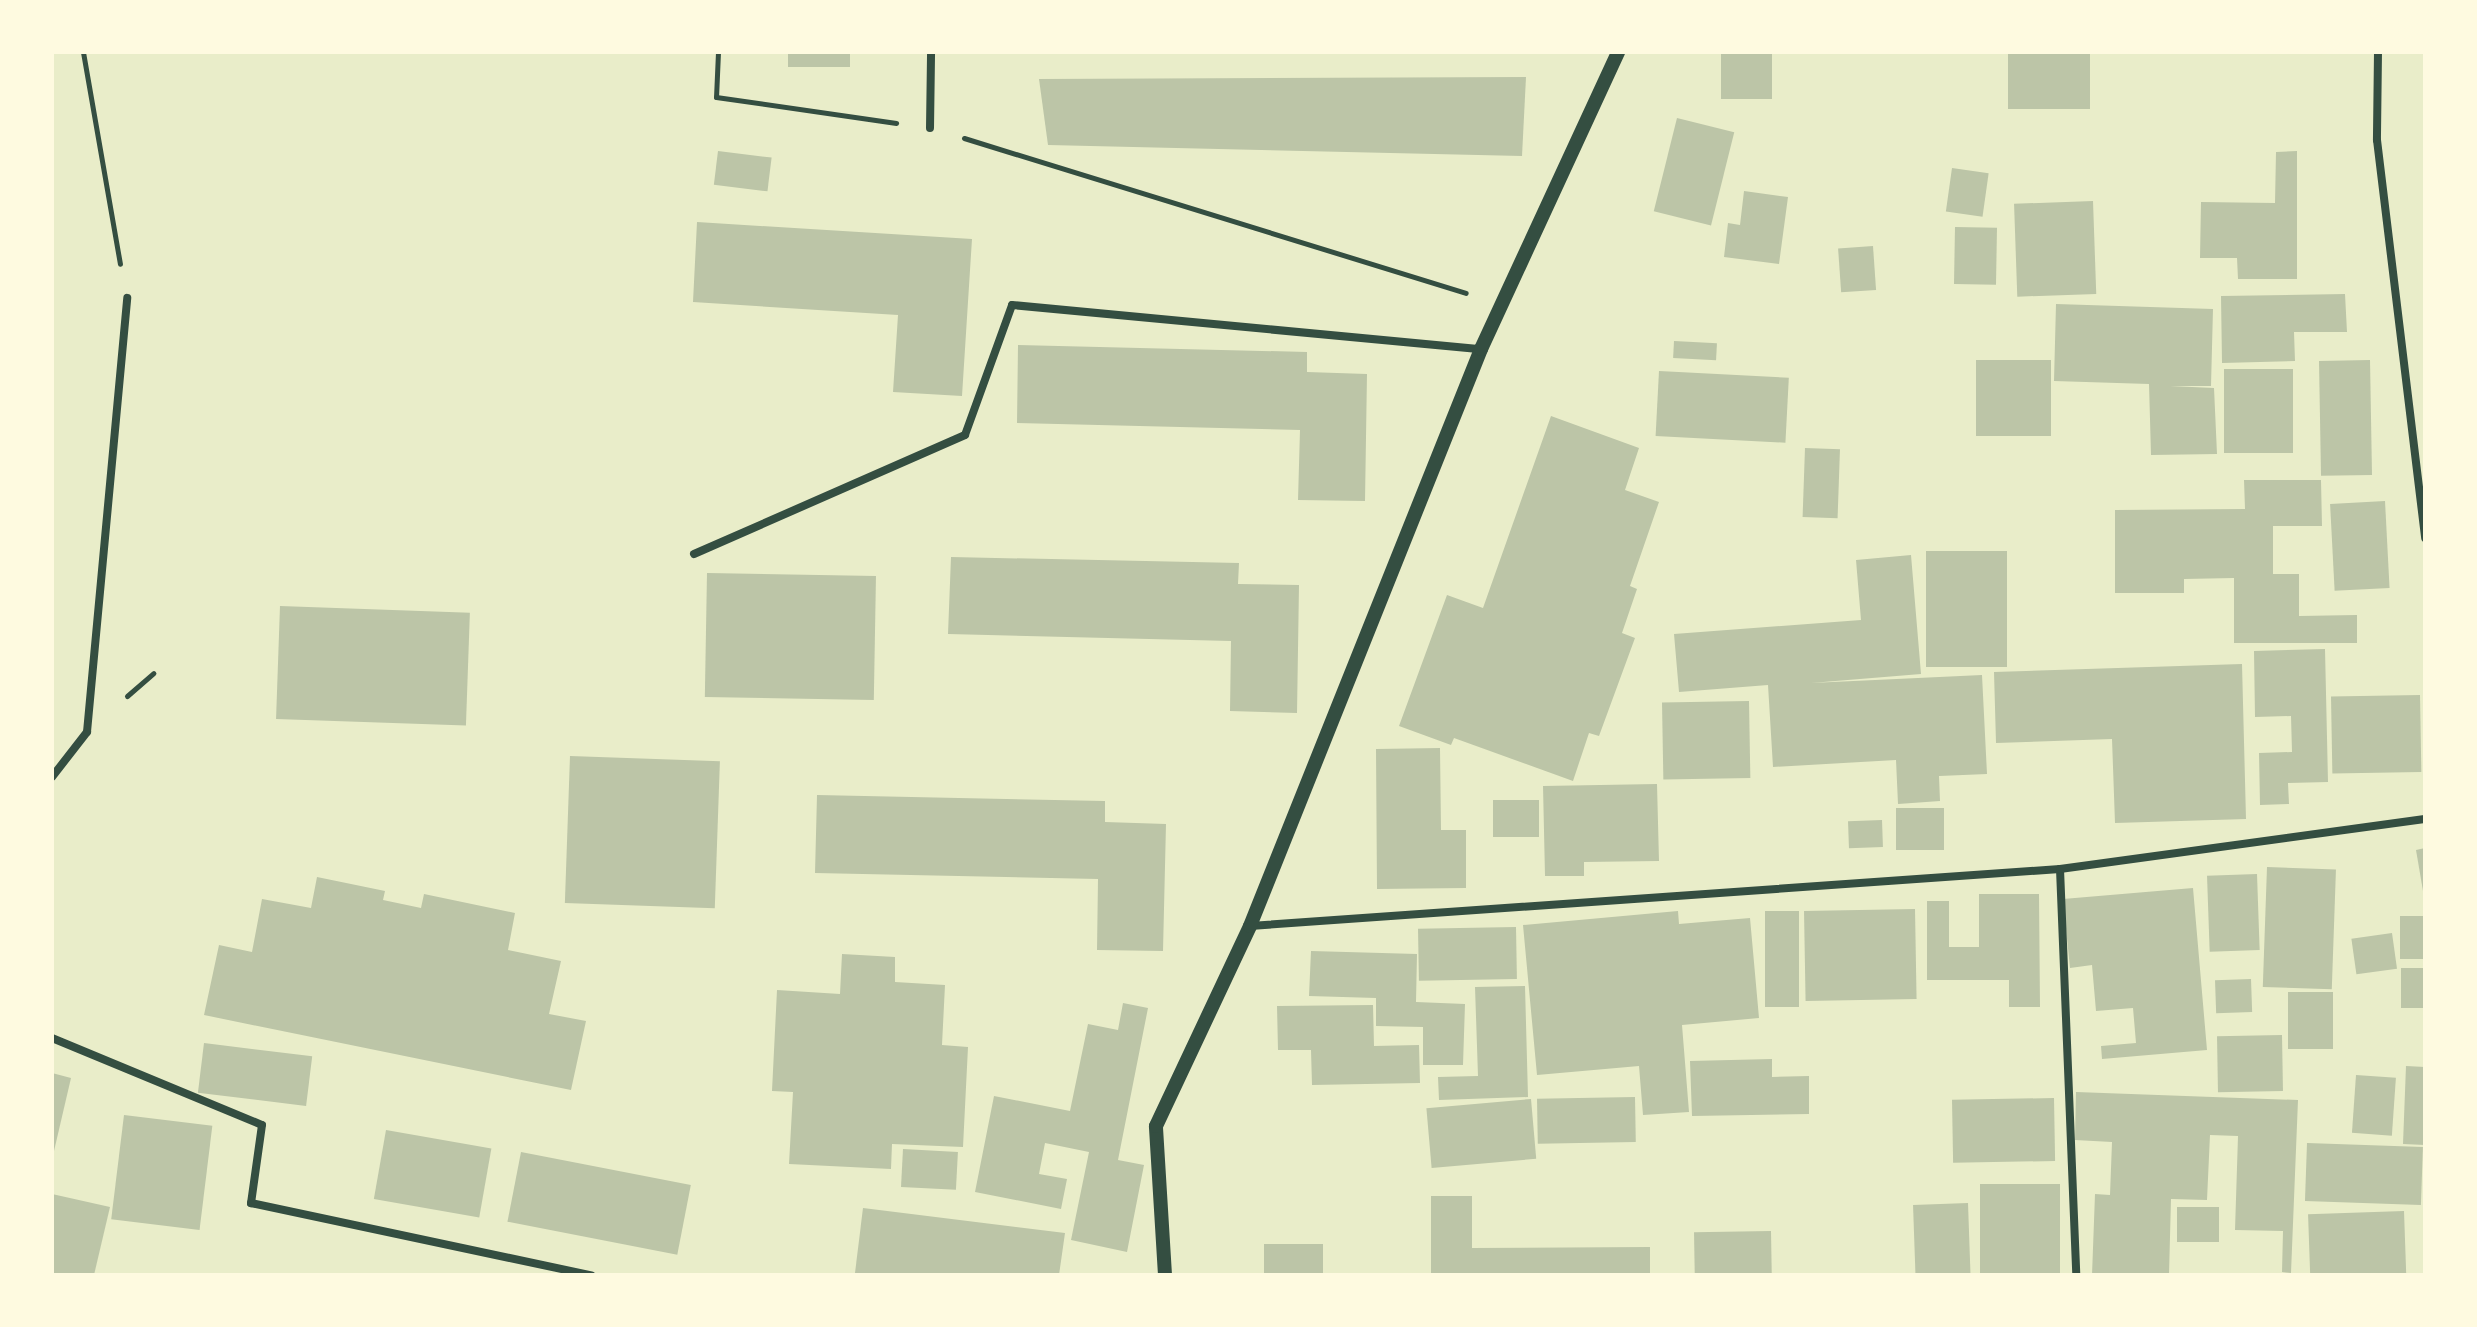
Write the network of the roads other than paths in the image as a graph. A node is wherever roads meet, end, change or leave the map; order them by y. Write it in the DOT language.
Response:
graph roads {
  1 [pos="931,52"];
  2 [pos="1618,52"];
  3 [pos="2378,52"];
  4 [pos="930,128"];
  5 [pos="127,298"];
  6 [pos="1481,349"];
  7 [pos="2425,538"];
  8 [pos="694,554"];
  9 [pos="52,777"];
  10 [pos="2425,819"];
  11 [pos="2060,869"];
  12 [pos="1250,926"];
  13 [pos="52,1038"];
  14 [pos="591,1275"];
  15 [pos="1165,1275"];
  16 [pos="2076,1275"];
  1 -- 4 [label="street"];
  2 -- 6 [label="street"];
  3 -- 7 [label="street"];
  5 -- 9 [label="street"];
  6 -- 8 [label="street"];
  6 -- 12 [label="street"];
  10 -- 11 [label="street"];
  11 -- 12 [label="street"];
  11 -- 16 [label="street"];
  12 -- 15 [label="street"];
  13 -- 14 [label="street"];
}
